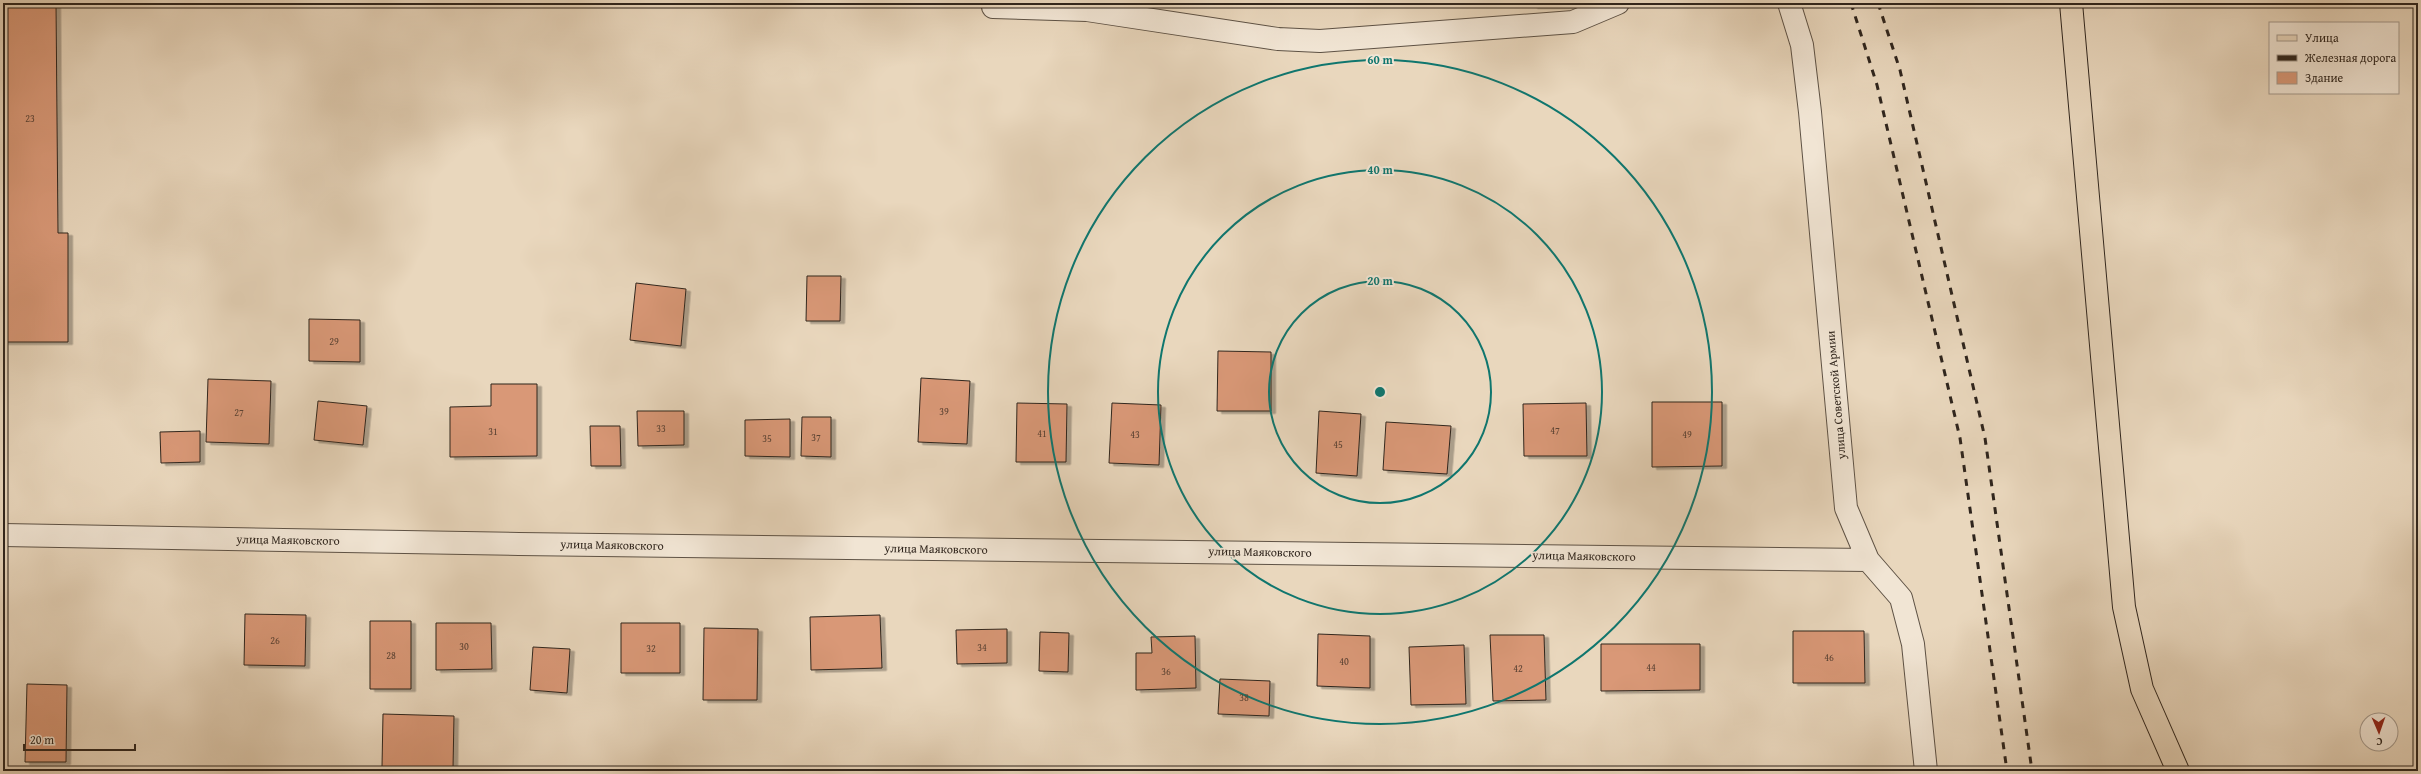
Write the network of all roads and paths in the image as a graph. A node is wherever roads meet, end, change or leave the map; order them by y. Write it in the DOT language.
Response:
graph roads {
  1 [pos="1618,3"];
  2 [pos="1789,3"];
  3 [pos="2071,3"];
  4 [pos="993,7"];
  5 [pos="3,535"];
  6 [pos="1868,560"];
  7 [pos="1926,771"];
  8 [pos="2178,771"];
  1 -- 4 [label="street"];
  2 -- 6 [label="street, улица Советской Армии"];
  3 -- 8 [label="main road"];
  5 -- 6 [label="street, улица Маяковского"];
  6 -- 7 [label="street, улица Советской Армии"];
}
